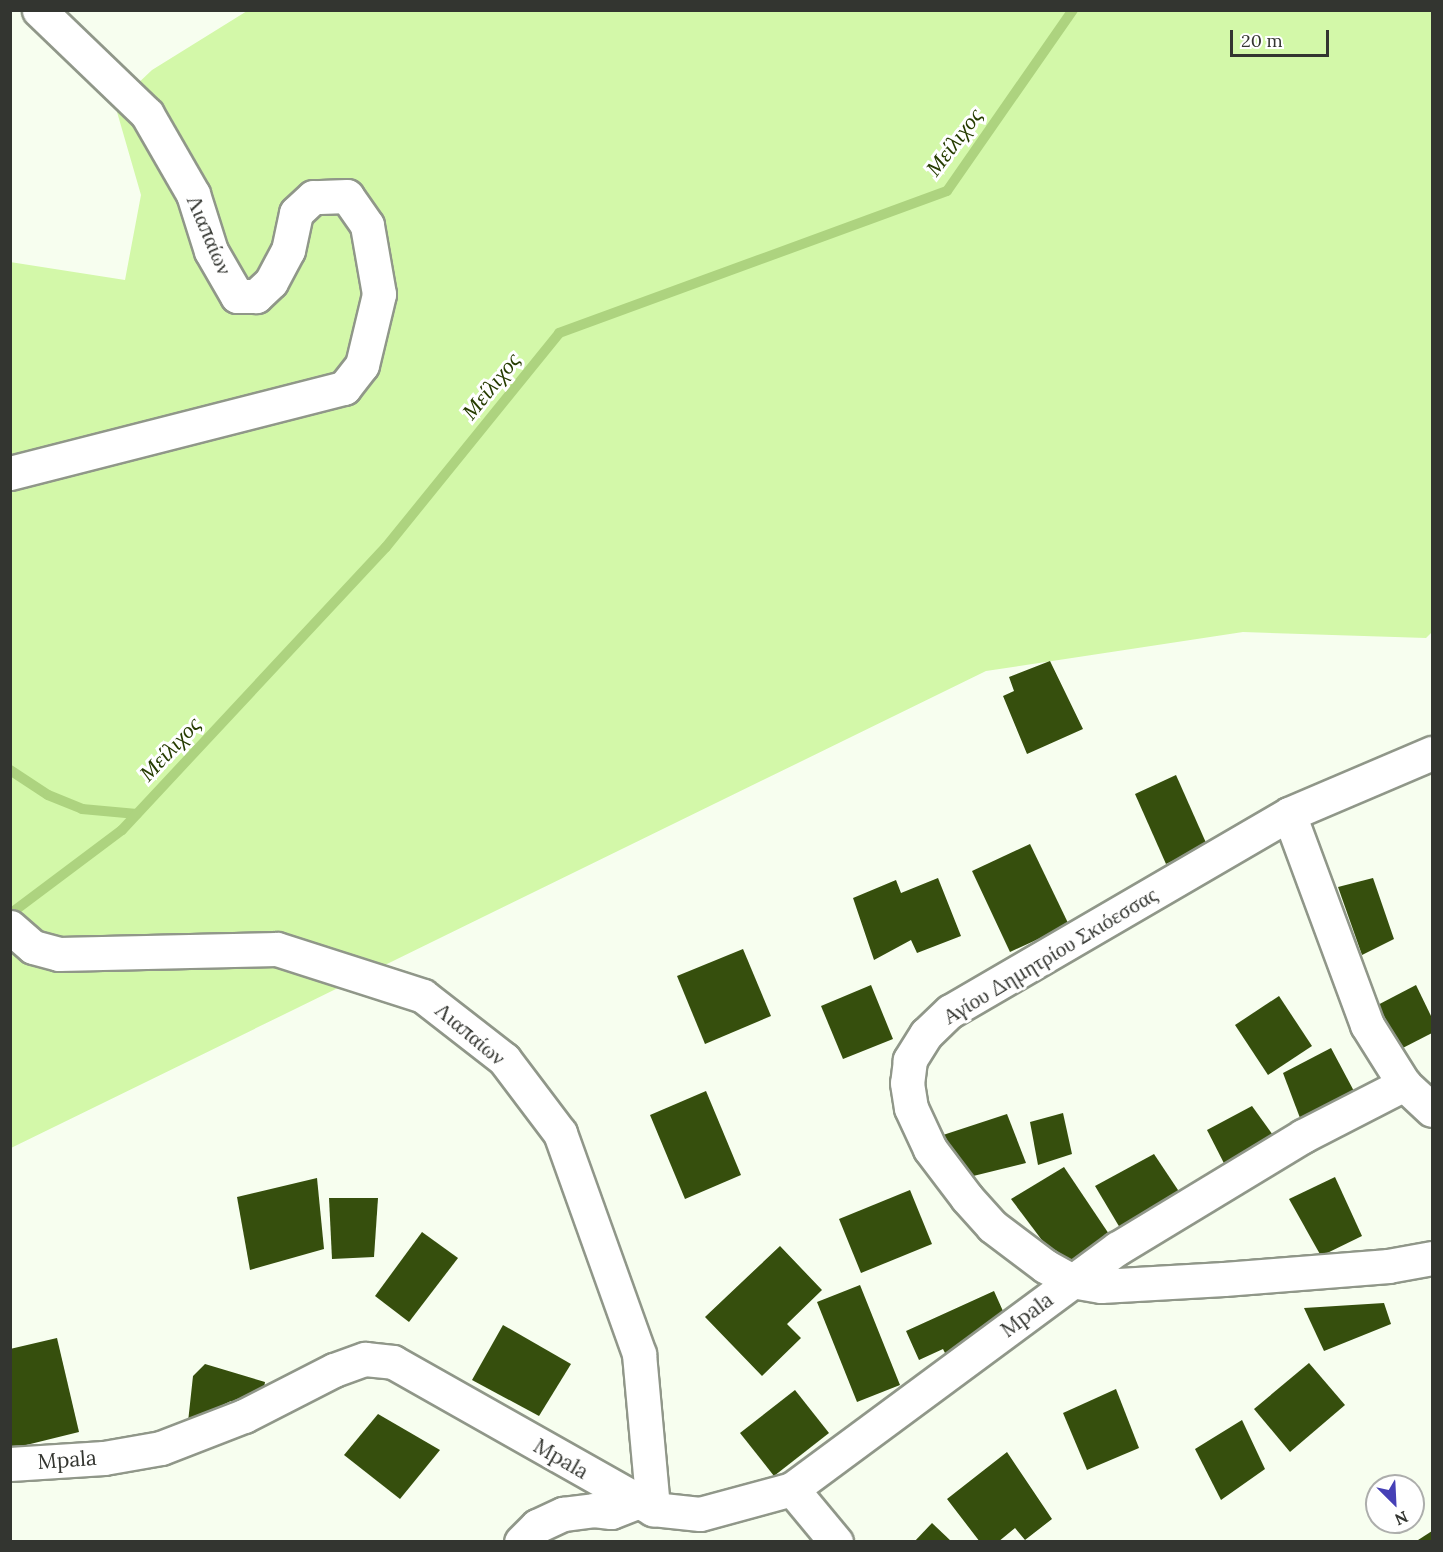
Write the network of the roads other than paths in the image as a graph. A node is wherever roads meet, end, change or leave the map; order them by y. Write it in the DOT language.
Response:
graph roads {
  1 [pos="39,10"];
  2 [pos="10,473"];
  3 [pos="1432,753"];
  4 [pos="1289,814"];
  5 [pos="13,930"];
  6 [pos="1404,1084"];
  7 [pos="1432,1110"];
  8 [pos="1432,1258"];
  9 [pos="1072,1281"];
  10 [pos="10,1464"];
  11 [pos="792,1489"];
  12 [pos="645,1506"];
  13 [pos="521,1542"];
  14 [pos="836,1542"];
  1 -- 2 [label="street, Λιαπαίων"];
  3 -- 4 [label="street, Αγίου Δημητρίου Σκιόεσσας"];
  4 -- 6 [label="street"];
  4 -- 9 [label="street, Αγίου Δημητρίου Σκιόεσσας"];
  5 -- 12 [label="street, Λιαπαίων"];
  6 -- 7 [label="street"];
  6 -- 9 [label="street, Mpala"];
  8 -- 9 [label="street, Αγίου Δημητρίου Σκιόεσσας"];
  9 -- 11 [label="street, Mpala"];
  10 -- 12 [label="street, Mpala"];
  11 -- 12 [label="street, Mpala"];
  11 -- 14 [label="street"];
  12 -- 13 [label="street"];
}
